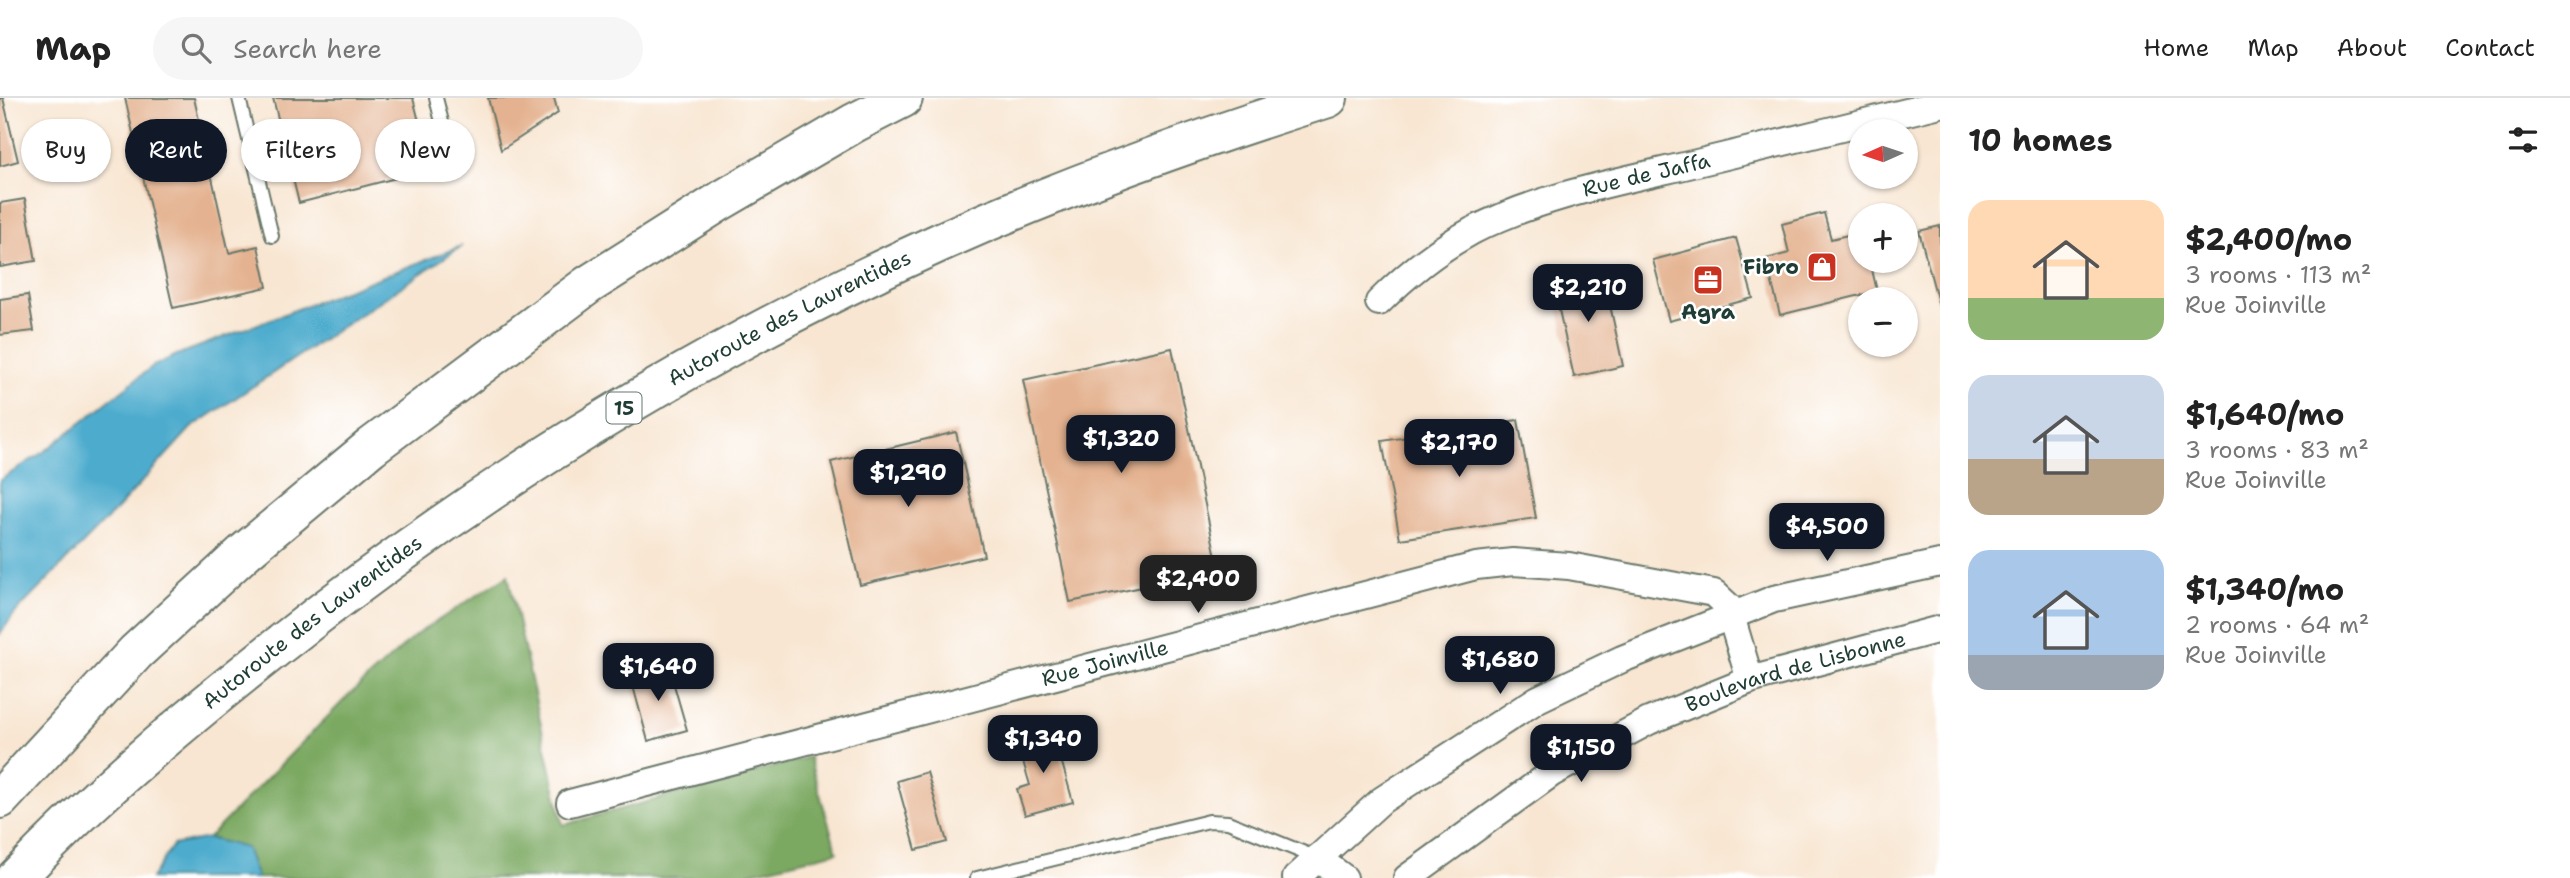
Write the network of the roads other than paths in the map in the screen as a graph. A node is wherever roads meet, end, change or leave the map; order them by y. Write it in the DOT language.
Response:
graph roads {
  1 [pos="239,98"];
  2 [pos="436,98"];
  3 [pos="903,98"];
  4 [pos="1328,98"];
  5 [pos="1940,104"];
  6 [pos="441,119"];
  7 [pos="272,236"];
  8 [pos="1379,302"];
  9 [pos="1940,563"];
  10 [pos="1732,618"];
  11 [pos="1940,629"];
  12 [pos="1750,680"];
  13 [pos="0,799"];
  14 [pos="570,803"];
  15 [pos="1317,858"];
  16 [pos="16,878"];
  17 [pos="977,878"];
  18 [pos="1296,878"];
  19 [pos="1344,878"];
  20 [pos="1406,878"];
  1 -- 7 [label="lane"];
  2 -- 6 [label="lane"];
  3 -- 13 [label="highway"];
  4 -- 16 [label="highway, Autoroute des Laurentides / 15"];
  5 -- 8 [label="street, Rue de Jaffa"];
  9 -- 10 [label="street"];
  10 -- 12 [label="street, Rue Joinville"];
  10 -- 14 [label="street, Rue Joinville"];
  10 -- 15 [label="street"];
  11 -- 12 [label="street, Boulevard de Lisbonne"];
  12 -- 20 [label="street, Boulevard de Lisbonne"];
  15 -- 17 [label="lane"];
  15 -- 18 [label="street"];
  15 -- 19 [label="street"];
}
